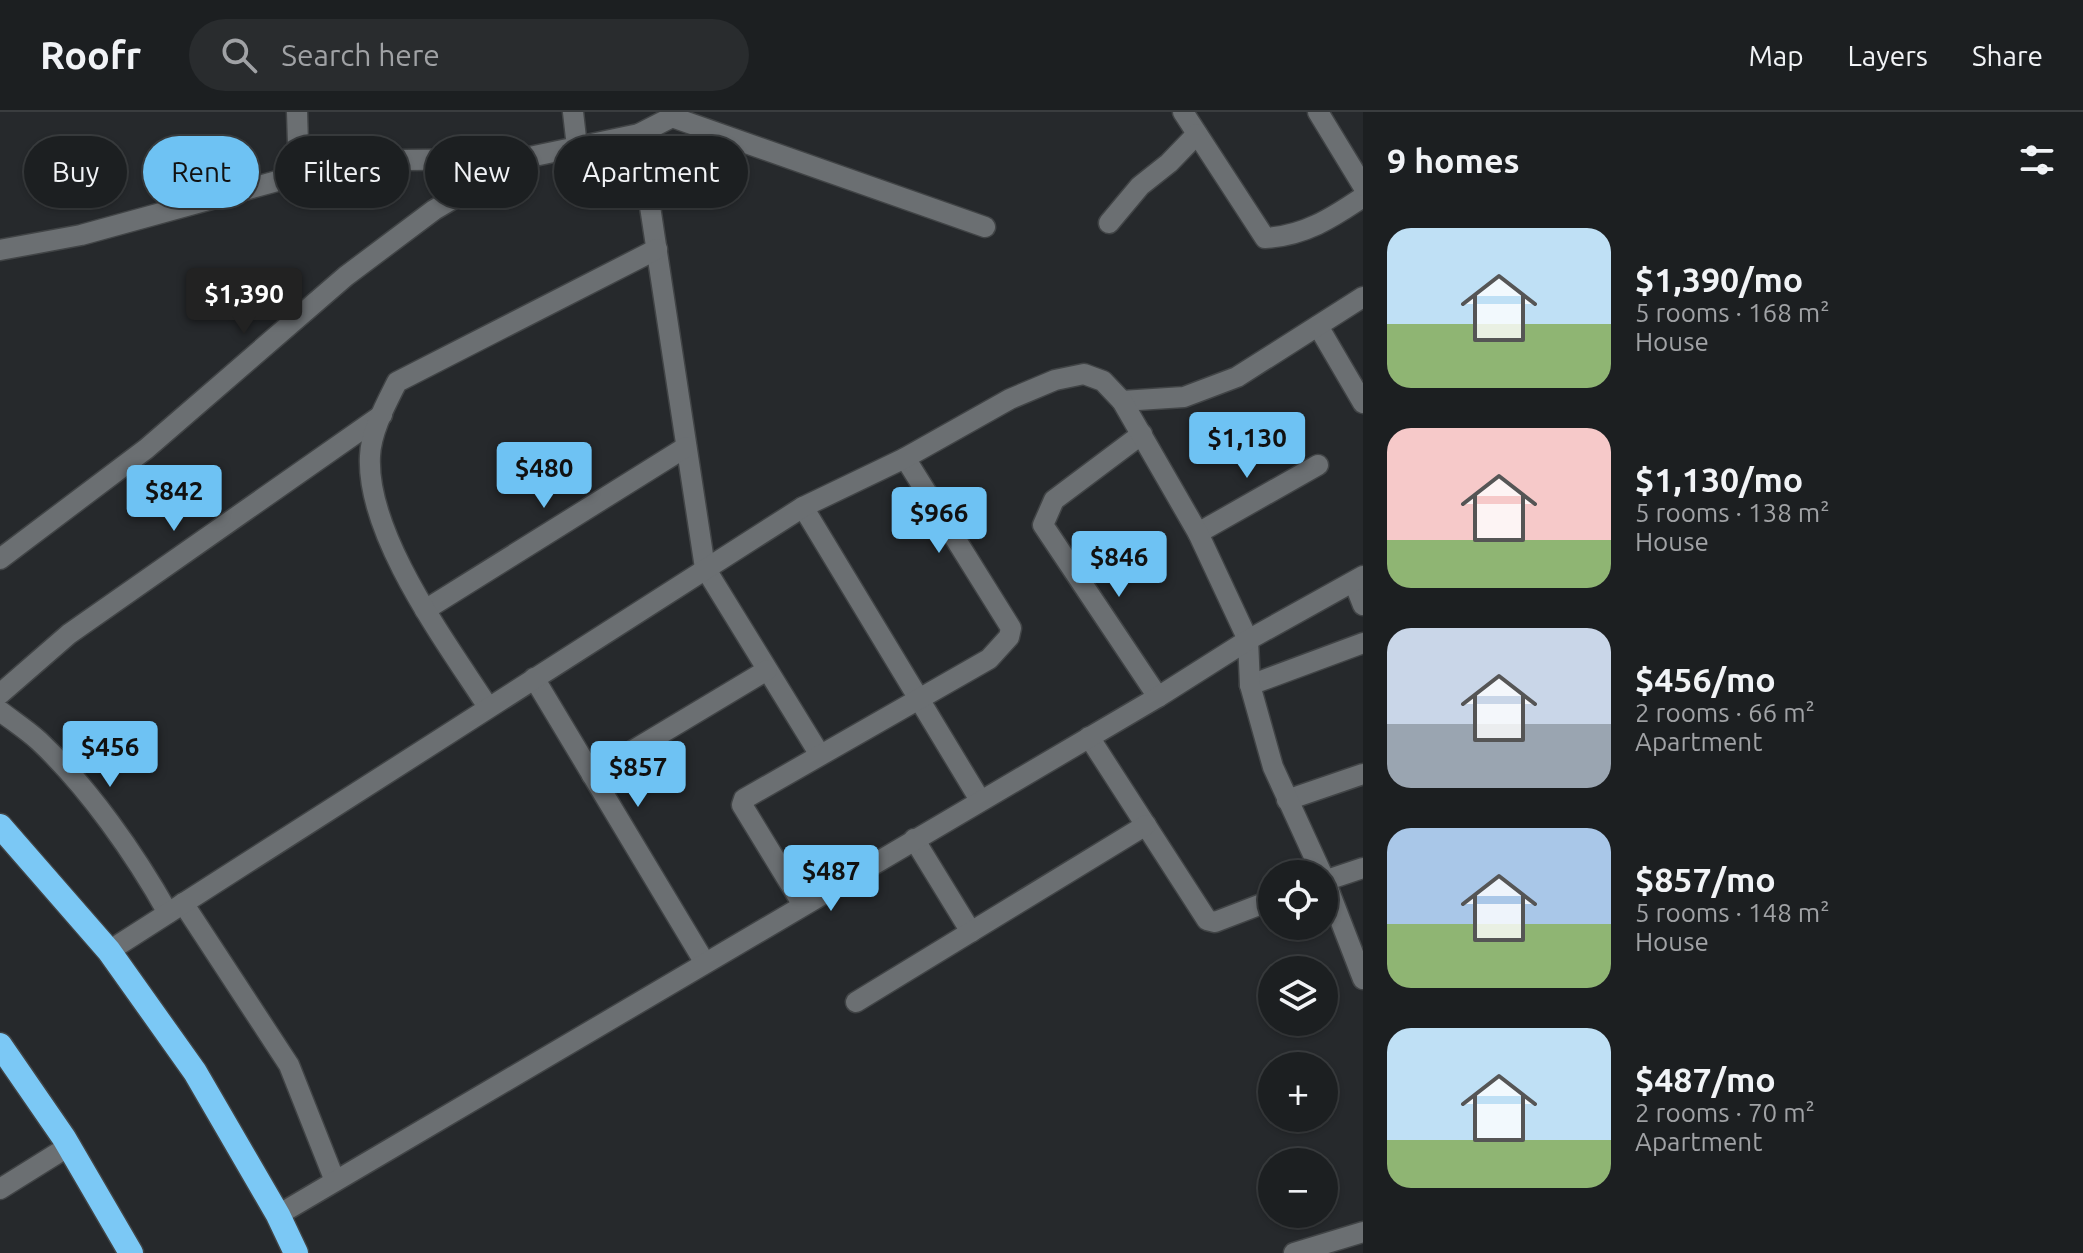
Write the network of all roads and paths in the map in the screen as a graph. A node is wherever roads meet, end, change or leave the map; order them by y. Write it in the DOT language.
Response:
graph roads {
  1 [pos="297,112"];
  2 [pos="573,112"];
  3 [pos="1183,112"];
  4 [pos="1318,112"];
  5 [pos="674,115"];
  6 [pos="639,134"];
  7 [pos="1197,134"];
  8 [pos="298,136"];
  9 [pos="576,136"];
  10 [pos="629,136"];
  11 [pos="275,182"];
  12 [pos="1363,186"];
  13 [pos="1363,197"];
  14 [pos="437,208"];
  15 [pos="1109,223"];
  16 [pos="985,227"];
  17 [pos="657,249"];
  18 [pos="0,250"];
  19 [pos="1363,297"];
  20 [pos="1318,326"];
  21 [pos="1122,401"];
  22 [pos="1363,403"];
  23 [pos="382,415"];
  24 [pos="1142,434"];
  25 [pos="686,447"];
  26 [pos="905,458"];
  27 [pos="1318,465"];
  28 [pos="803,507"];
  29 [pos="1198,533"];
  30 [pos="0,559"];
  31 [pos="705,568"];
  32 [pos="1358,579"];
  33 [pos="1363,605"];
  34 [pos="425,610"];
  35 [pos="1248,640"];
  36 [pos="1363,643"];
  37 [pos="767,670"];
  38 [pos="534,678"];
  39 [pos="1250,685"];
  40 [pos="0,694"];
  41 [pos="1158,697"];
  42 [pos="919,700"];
  43 [pos="488,707"];
  44 [pos="0,711"];
  45 [pos="1089,737"];
  46 [pos="820,755"];
  47 [pos="1363,774"];
  48 [pos="592,775"];
  49 [pos="980,800"];
  50 [pos="1287,800"];
  51 [pos="1146,825"];
  52 [pos="0,826"];
  53 [pos="914,839"];
  54 [pos="1315,860"];
  55 [pos="1363,868"];
  56 [pos="1338,874"];
  57 [pos="803,905"];
  58 [pos="1258,905"];
  59 [pos="175,908"];
  60 [pos="1338,914"];
  61 [pos="971,932"];
  62 [pos="109,951"];
  63 [pos="705,963"];
  64 [pos="1363,979"];
  65 [pos="856,1002"];
  66 [pos="0,1045"];
  67 [pos="69,1146"];
  68 [pos="335,1181"];
  69 [pos="0,1189"];
  70 [pos="278,1215"];
  71 [pos="1363,1232"];
  72 [pos="131,1253"];
  73 [pos="296,1253"];
  74 [pos="1294,1253"];
  1 -- 8 [label="street"];
  2 -- 9 [label="street"];
  3 -- 7 [label="street"];
  4 -- 12 [label="street"];
  5 -- 6 [label="street"];
  5 -- 16 [label="street"];
  6 -- 10 [label="street"];
  6 -- 17 [label="street"];
  7 -- 13 [label="street"];
  7 -- 15 [label="street"];
  11 -- 18 [label="street"];
  14 -- 30 [label="street"];
  17 -- 23 [label="street"];
  17 -- 25 [label="street"];
  19 -- 20 [label="street"];
  20 -- 21 [label="street"];
  20 -- 22 [label="street"];
  21 -- 24 [label="street"];
  21 -- 26 [label="street"];
  23 -- 34 [label="street"];
  23 -- 40 [label="street"];
  24 -- 29 [label="street"];
  24 -- 41 [label="street"];
  25 -- 31 [label="street"];
  25 -- 34 [label="street"];
  26 -- 28 [label="street"];
  26 -- 42 [label="street"];
  27 -- 29 [label="street"];
  28 -- 31 [label="street"];
  28 -- 42 [label="street"];
  29 -- 35 [label="street"];
  31 -- 37 [label="street"];
  31 -- 38 [label="street"];
  32 -- 33 [label="street"];
  32 -- 35 [label="street"];
  34 -- 43 [label="street"];
  35 -- 39 [label="street"];
  35 -- 41 [label="street"];
  36 -- 39 [label="street"];
  37 -- 46 [label="street"];
  37 -- 48 [label="street"];
  38 -- 43 [label="street"];
  38 -- 48 [label="street"];
  39 -- 50 [label="street"];
  41 -- 45 [label="street"];
  42 -- 46 [label="street"];
  42 -- 49 [label="street"];
  43 -- 59 [label="street"];
  44 -- 59 [label="street"];
  45 -- 49 [label="street"];
  45 -- 51 [label="street"];
  46 -- 57 [label="street"];
  47 -- 50 [label="street"];
  48 -- 63 [label="street"];
  49 -- 53 [label="street"];
  50 -- 54 [label="street"];
  51 -- 58 [label="street"];
  51 -- 61 [label="street"];
  52 -- 62 [label="highway"];
  53 -- 57 [label="street"];
  53 -- 61 [label="street"];
  55 -- 56 [label="street"];
  57 -- 63 [label="street"];
  59 -- 62 [label="street"];
  59 -- 68 [label="street"];
  60 -- 64 [label="street"];
  61 -- 65 [label="street"];
  62 -- 70 [label="highway"];
  63 -- 68 [label="street"];
  66 -- 67 [label="highway"];
  67 -- 69 [label="street"];
  67 -- 72 [label="highway"];
  68 -- 70 [label="street"];
  70 -- 73 [label="highway"];
  71 -- 74 [label="street"];
}
